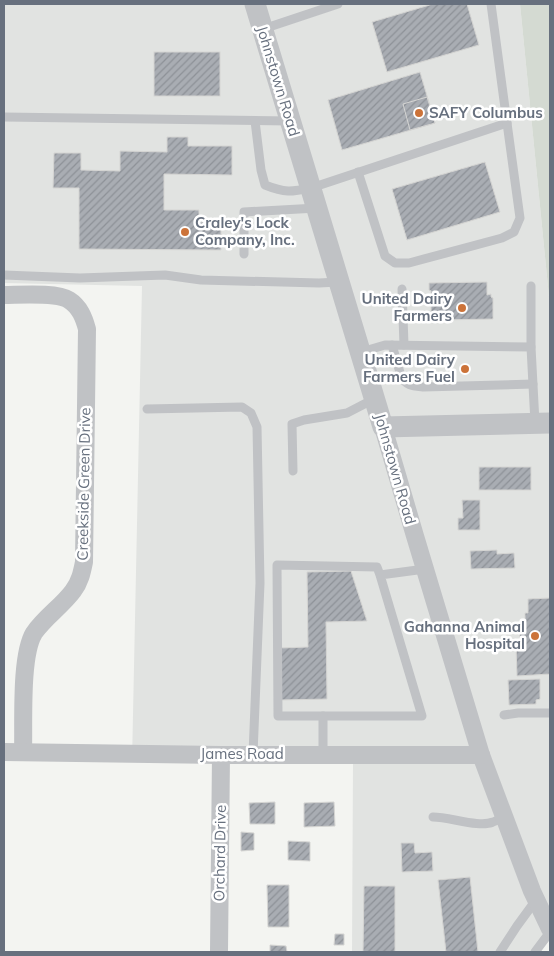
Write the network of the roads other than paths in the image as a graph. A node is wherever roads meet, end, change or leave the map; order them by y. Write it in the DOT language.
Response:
graph roads {
  1 [pos="255,4"];
  2 [pos="304,4"];
  3 [pos="338,4"];
  4 [pos="491,4"];
  5 [pos="307,14"];
  6 [pos="262,29"];
  7 [pos="4,117"];
  8 [pos="255,121"];
  9 [pos="290,121"];
  10 [pos="507,123"];
  11 [pos="358,172"];
  12 [pos="314,198"];
  13 [pos="244,254"];
  14 [pos="4,275"];
  15 [pos="338,282"];
  16 [pos="531,286"];
  17 [pos="402,289"];
  18 [pos="4,295"];
  19 [pos="392,345"];
  20 [pos="404,345"];
  21 [pos="531,347"];
  22 [pos="361,352"];
  23 [pos="533,384"];
  24 [pos="375,399"];
  25 [pos="147,409"];
  26 [pos="543,424"];
  27 [pos="383,426"];
  28 [pos="293,471"];
  29 [pos="425,569"];
  30 [pos="380,575"];
  31 [pos="550,713"];
  32 [pos="504,715"];
  33 [pos="323,716"];
  34 [pos="4,752"];
  35 [pos="23,752"];
  36 [pos="221,754"];
  37 [pos="254,754"];
  38 [pos="323,754"];
  39 [pos="481,755"];
  40 [pos="504,816"];
  41 [pos="433,817"];
  42 [pos="536,900"];
  43 [pos="550,930"];
  44 [pos="219,952"];
  45 [pos="500,952"];
  46 [pos="535,952"];
  1 -- 6 [label="street, Johnstown Road"];
  2 -- 5 [label="lane"];
  3 -- 5 [label="lane"];
  4 -- 10 [label="lane"];
  5 -- 6 [label="lane"];
  6 -- 9 [label="street, Johnstown Road"];
  7 -- 8 [label="lane"];
  8 -- 9 [label="lane"];
  8 -- 12 [label="lane"];
  9 -- 12 [label="street, Johnstown Road"];
  10 -- 11 [label="lane"];
  10 -- 11 [label="lane"];
  11 -- 12 [label="lane"];
  12 -- 13 [label="lane"];
  12 -- 15 [label="street, Johnstown Road"];
  14 -- 15 [label="lane"];
  15 -- 22 [label="street, Johnstown Road"];
  16 -- 21 [label="lane"];
  17 -- 20 [label="lane"];
  18 -- 35 [label="street, Creekside Green Drive"];
  19 -- 20 [label="lane"];
  19 -- 22 [label="lane"];
  19 -- 23 [label="lane"];
  20 -- 21 [label="lane"];
  21 -- 23 [label="lane"];
  22 -- 24 [label="street, Johnstown Road"];
  23 -- 26 [label="lane"];
  24 -- 27 [label="street, Johnstown Road"];
  24 -- 28 [label="lane"];
  25 -- 37 [label="lane"];
  26 -- 27 [label="street"];
  27 -- 29 [label="street, Johnstown Road"];
  29 -- 30 [label="lane"];
  29 -- 39 [label="street, Johnstown Road"];
  30 -- 33 [label="lane"];
  30 -- 33 [label="lane"];
  31 -- 32 [label="lane"];
  33 -- 38 [label="lane"];
  34 -- 35 [label="street, James Road"];
  35 -- 36 [label="street, James Road"];
  36 -- 37 [label="street, James Road"];
  36 -- 44 [label="street, Orchard Drive"];
  37 -- 38 [label="street, James Road"];
  38 -- 39 [label="street, James Road"];
  39 -- 40 [label="street, Johnstown Road"];
  40 -- 41 [label="lane"];
  40 -- 42 [label="street, Johnstown Road"];
  42 -- 43 [label="street, Johnstown Road"];
  42 -- 45 [label="lane"];
  43 -- 46 [label="lane"];
}
